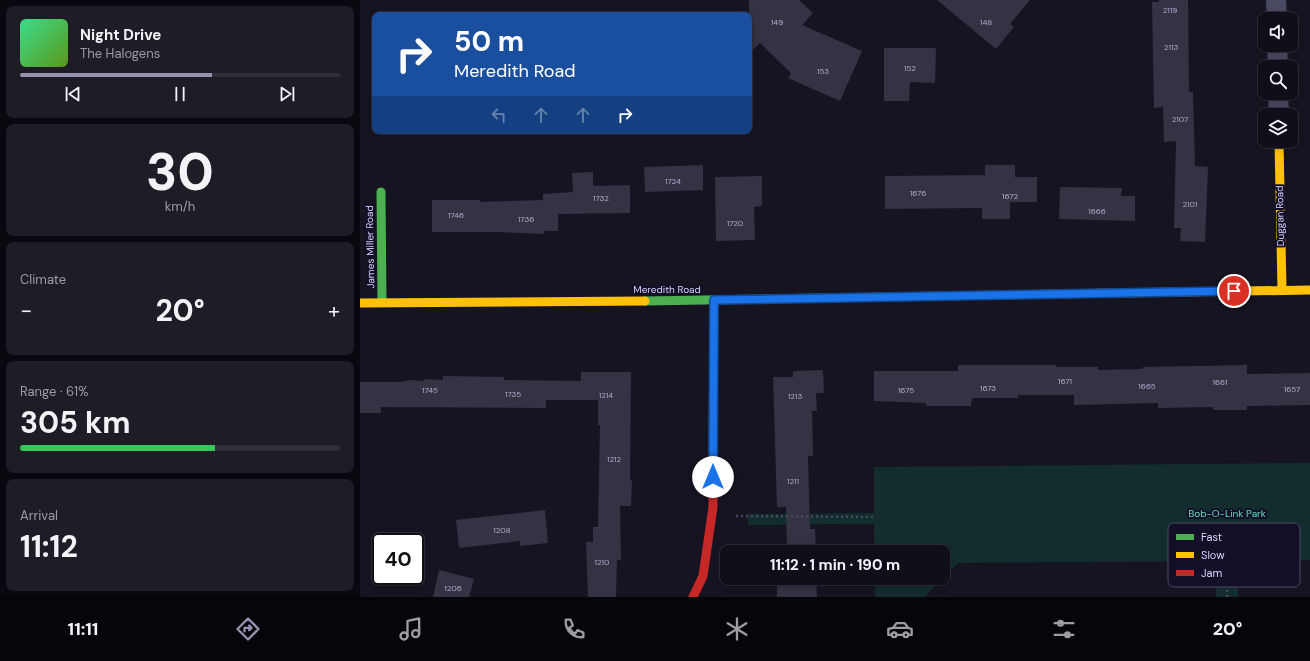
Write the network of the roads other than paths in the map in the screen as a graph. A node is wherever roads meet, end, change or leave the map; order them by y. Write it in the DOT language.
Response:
graph roads {
  1 [pos="1276,0"];
  2 [pos="1277,12"];
  3 [pos="1279,148"];
  4 [pos="380,192"];
  5 [pos="1282,290"];
  6 [pos="1310,290"];
  7 [pos="714,300"];
  8 [pos="360,302"];
  9 [pos="382,302"];
  10 [pos="693,597"];
  1 -- 2 [label="street"];
  3 -- 5 [label="street, Duggan Road"];
  4 -- 9 [label="street, James Miller Road"];
  5 -- 6 [label="street, Meredith Road"];
  5 -- 7 [label="street, Meredith Road"];
  7 -- 9 [label="street, Meredith Road"];
  7 -- 10 [label="street"];
  8 -- 9 [label="street, Meredith Road"];
}
